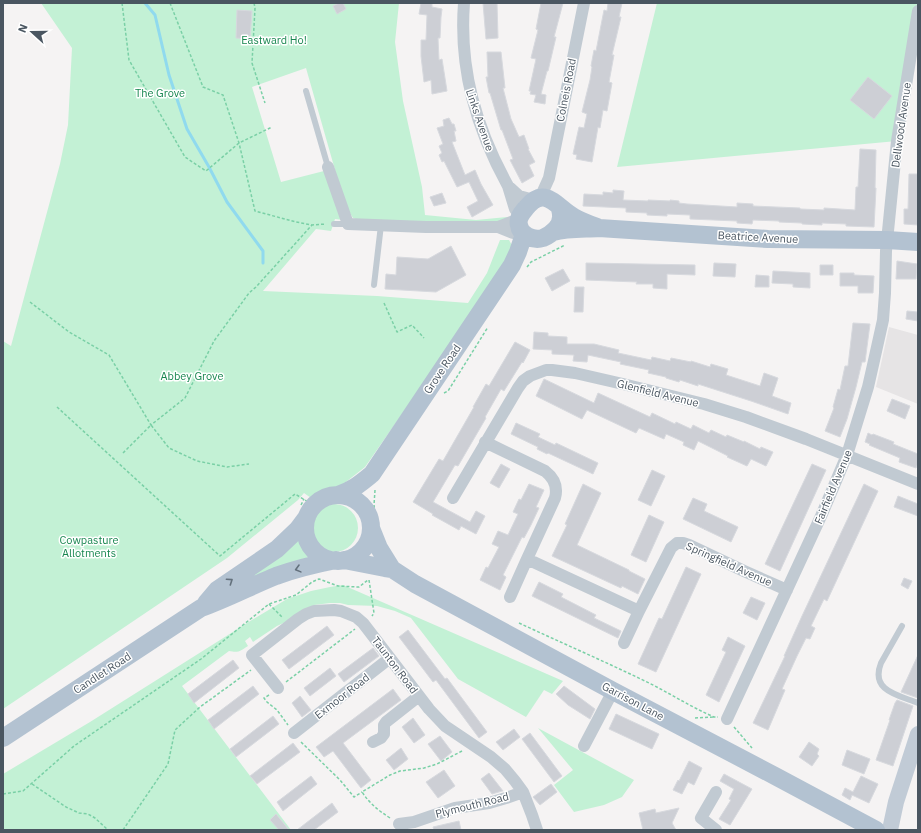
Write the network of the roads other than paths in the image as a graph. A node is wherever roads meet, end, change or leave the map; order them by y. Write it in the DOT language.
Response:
graph roads {
  1 [pos="464,3"];
  2 [pos="584,3"];
  3 [pos="918,11"];
  4 [pos="916,38"];
  5 [pos="306,91"];
  6 [pos="328,167"];
  7 [pos="548,178"];
  8 [pos="508,186"];
  9 [pos="547,202"];
  10 [pos="334,224"];
  11 [pos="348,224"];
  12 [pos="381,225"];
  13 [pos="521,225"];
  14 [pos="599,228"];
  15 [pos="548,235"];
  16 [pos="887,240"];
  17 [pos="918,242"];
  18 [pos="512,265"];
  19 [pos="374,285"];
  20 [pos="486,442"];
  21 [pos="847,456"];
  22 [pos="372,474"];
  23 [pos="918,484"];
  24 [pos="338,495"];
  25 [pos="453,498"];
  26 [pos="306,507"];
  27 [pos="370,523"];
  28 [pos="527,559"];
  29 [pos="340,560"];
  30 [pos="392,568"];
  31 [pos="787,590"];
  32 [pos="510,597"];
  33 [pos="201,608"];
  34 [pos="639,612"];
  35 [pos="902,626"];
  36 [pos="624,643"];
  37 [pos="390,658"];
  38 [pos="278,688"];
  39 [pos="613,691"];
  40 [pos="419,696"];
  41 [pos="918,703"];
  42 [pos="727,719"];
  43 [pos="294,733"];
  44 [pos="918,734"];
  45 [pos="3,738"];
  46 [pos="373,742"];
  47 [pos="584,746"];
  48 [pos="523,792"];
  49 [pos="716,792"];
  50 [pos="399,824"];
  51 [pos="537,830"];
  52 [pos="716,830"];
  53 [pos="876,830"];
  54 [pos="890,830"];
  1 -- 8 [label="street, Links Avenue"];
  2 -- 7 [label="street, Colneis Road"];
  3 -- 4 [label="street, Dellwood Avenue"];
  4 -- 16 [label="street, Dellwood Avenue"];
  5 -- 6 [label="lane"];
  6 -- 11 [label="street"];
  7 -- 9 [label="street, Colneis Road"];
  7 -- 9 [label="street, Colneis Road"];
  8 -- 9 [label="street, Links Avenue"];
  8 -- 13 [label="street, Links Avenue"];
  9 -- 13 [label="main road"];
  9 -- 14 [label="main road, Beatrice Avenue"];
  9 -- 15 [label="main road"];
  10 -- 11 [label="lane"];
  11 -- 12 [label="street"];
  12 -- 13 [label="street"];
  12 -- 19 [label="lane"];
  13 -- 15 [label="main road"];
  13 -- 18 [label="main road, Grove Road"];
  14 -- 15 [label="main road, Beatrice Avenue"];
  14 -- 16 [label="main road, Beatrice Avenue"];
  15 -- 18 [label="main road, Grove Road"];
  16 -- 17 [label="main road, Beatrice Avenue"];
  16 -- 21 [label="street, Fairfield Avenue"];
  18 -- 22 [label="main road, Grove Road"];
  20 -- 21 [label="street, Glenfield Avenue"];
  20 -- 25 [label="street, Glenfield Avenue"];
  20 -- 28 [label="street"];
  21 -- 23 [label="street, Glenfield Avenue"];
  21 -- 31 [label="street, Fairfield Avenue"];
  22 -- 24 [label="main road, Grove Road"];
  22 -- 27 [label="main road, Grove Road"];
  24 -- 26 [label="main road"];
  24 -- 27 [label="main road"];
  26 -- 29 [label="main road"];
  33 -- 26 [label="main road, Candlet Road, one-way"];
  27 -- 29 [label="main road"];
  27 -- 30 [label="main road, Garrison Lane"];
  28 -- 32 [label="street"];
  28 -- 34 [label="street"];
  29 -- 30 [label="main road, Garrison Lane"];
  29 -- 33 [label="main road, Candlet Road, one-way"];
  30 -- 39 [label="main road, Garrison Lane"];
  31 -- 34 [label="street, Springfield Avenue"];
  31 -- 42 [label="street, Fairfield Avenue"];
  33 -- 45 [label="main road, Candlet Road"];
  34 -- 36 [label="street, Springfield Avenue"];
  35 -- 41 [label="lane"];
  37 -- 38 [label="street, Taunton Road"];
  37 -- 40 [label="street, Taunton Road"];
  37 -- 43 [label="street, Exmoor Road"];
  39 -- 47 [label="street"];
  39 -- 53 [label="main road, Garrison Lane"];
  40 -- 46 [label="street"];
  40 -- 48 [label="street, Taunton Road"];
  44 -- 54 [label="street"];
  48 -- 50 [label="street, Plymouth Road"];
  48 -- 51 [label="street, Taunton Road"];
  49 -- 52 [label="street"];
}
